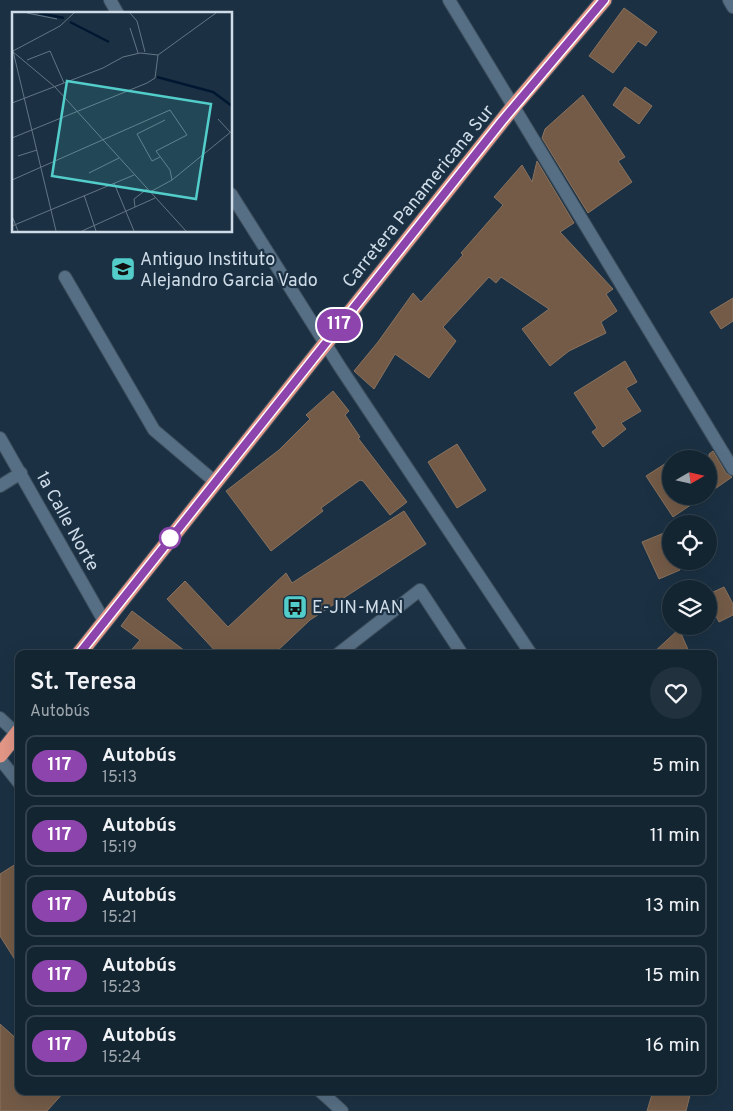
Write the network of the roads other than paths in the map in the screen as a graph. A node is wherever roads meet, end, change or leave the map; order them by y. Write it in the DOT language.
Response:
graph roads {
  1 [pos="110,0"];
  2 [pos="448,0"];
  3 [pos="604,0"];
  4 [pos="729,0"];
  5 [pos="733,7"];
  6 [pos="117,12"];
  7 [pos="514,106"];
  8 [pos="232,196"];
  9 [pos="65,277"];
  10 [pos="325,343"];
  11 [pos="0,438"];
  12 [pos="733,469"];
  13 [pos="21,473"];
  14 [pos="214,481"];
  15 [pos="0,486"];
  16 [pos="104,621"];
  17 [pos="82,650"];
  18 [pos="343,650"];
  19 [pos="459,650"];
  20 [pos="528,650"];
  21 [pos="0,718"];
  22 [pos="15,730"];
  23 [pos="15,736"];
  24 [pos="0,757"];
  25 [pos="15,778"];
  26 [pos="324,1095"];
  27 [pos="342,1111"];
  1 -- 6 [label="street"];
  2 -- 7 [label="street"];
  3 -- 7 [label="highway, Carretera Panamericana Sur"];
  4 -- 5 [label="street"];
  7 -- 10 [label="highway, Carretera Panamericana Sur"];
  7 -- 12 [label="street"];
  8 -- 10 [label="street"];
  9 -- 14 [label="street"];
  10 -- 14 [label="highway, Carretera Panamericana Sur"];
  10 -- 20 [label="street"];
  11 -- 13 [label="street, 1a Calle Norte"];
  13 -- 15 [label="street"];
  13 -- 16 [label="street, 1a Calle Norte"];
  14 -- 16 [label="highway, Carretera Panamericana Sur"];
  16 -- 17 [label="highway, Carretera Panamericana Sur"];
  18 -- 19 [label="street"];
  21 -- 22 [label="street"];
  23 -- 24 [label="highway"];
  24 -- 25 [label="street"];
  26 -- 27 [label="street"];
}
